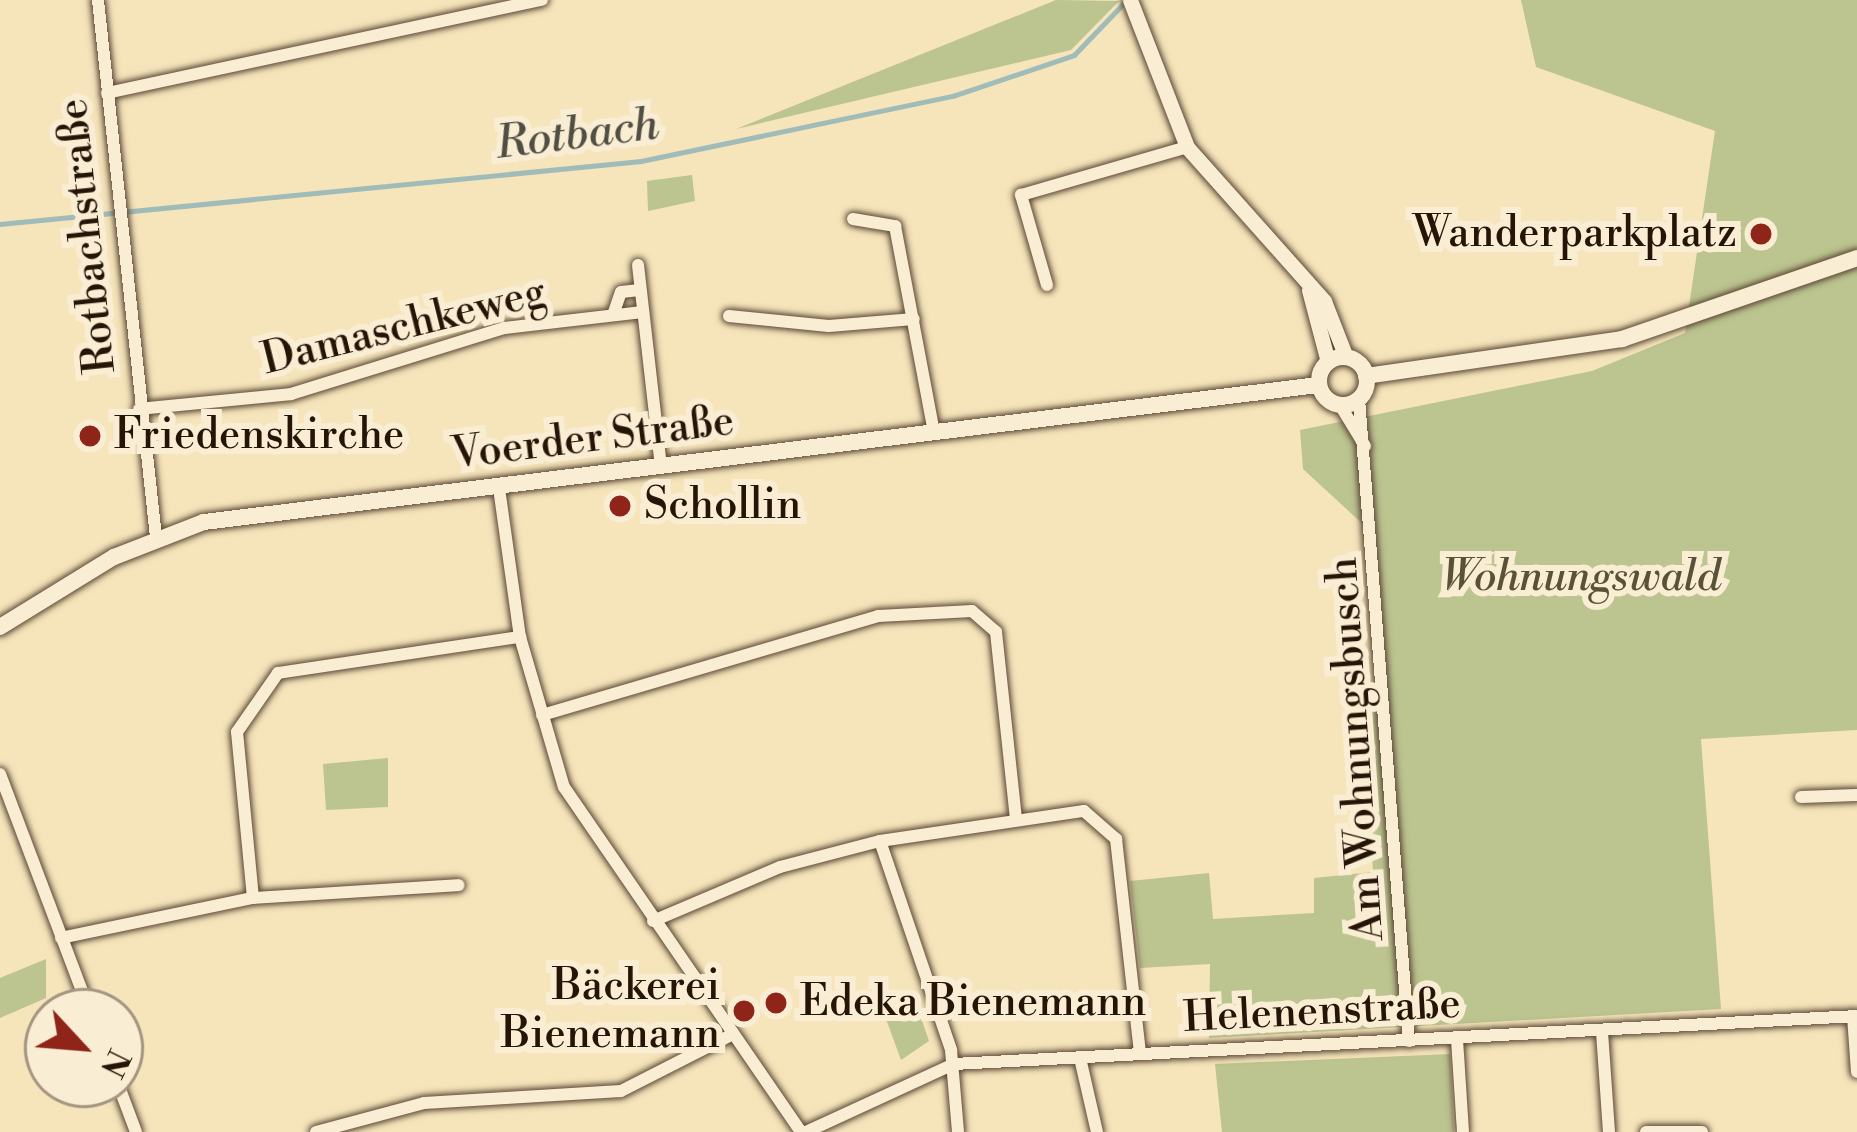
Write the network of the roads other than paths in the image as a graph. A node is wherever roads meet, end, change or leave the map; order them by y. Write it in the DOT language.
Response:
graph roads {
  1 [pos="98,0"];
  2 [pos="542,0"];
  3 [pos="1132,6"];
  4 [pos="107,93"];
  5 [pos="1187,147"];
  6 [pos="853,219"];
  7 [pos="1857,258"];
  8 [pos="638,265"];
  9 [pos="1047,285"];
  10 [pos="640,290"];
  11 [pos="643,312"];
  12 [pos="614,315"];
  13 [pos="729,316"];
  14 [pos="914,319"];
  15 [pos="1337,360"];
  16 [pos="1366,376"];
  17 [pos="1318,385"];
  18 [pos="1359,399"];
  19 [pos="1340,405"];
  20 [pos="139,409"];
  21 [pos="934,432"];
  22 [pos="1369,452"];
  23 [pos="662,466"];
  24 [pos="499,488"];
  25 [pos="156,537"];
  26 [pos="0,628"];
  27 [pos="520,637"];
  28 [pos="542,715"];
  29 [pos="0,774"];
  30 [pos="1857,795"];
  31 [pos="1801,797"];
  32 [pos="1016,818"];
  33 [pos="880,841"];
  34 [pos="459,885"];
  35 [pos="253,898"];
  36 [pos="653,921"];
  37 [pos="62,938"];
  38 [pos="81,988"];
  39 [pos="1855,1016"];
  40 [pos="1602,1032"];
  41 [pos="734,1034"];
  42 [pos="1457,1039"];
  43 [pos="1408,1041"];
  44 [pos="1140,1054"];
  45 [pos="1080,1058"];
  46 [pos="954,1064"];
  47 [pos="1857,1072"];
  48 [pos="316,1132"];
  49 [pos="804,1132"];
  50 [pos="958,1132"];
  51 [pos="1097,1132"];
  52 [pos="1463,1132"];
  53 [pos="1609,1132"];
  54 [pos="1646,1132"];
  55 [pos="1702,1132"];
  1 -- 4 [label="street, Rotbachstraße"];
  2 -- 4 [label="street"];
  3 -- 5 [label="street"];
  4 -- 20 [label="street, Rotbachstraße"];
  5 -- 9 [label="street"];
  5 -- 15 [label="street"];
  6 -- 14 [label="street"];
  7 -- 16 [label="main road"];
  8 -- 10 [label="street"];
  10 -- 11 [label="street"];
  10 -- 12 [label="street, Damaschkeweg"];
  11 -- 12 [label="street, Damaschkeweg"];
  11 -- 23 [label="street"];
  12 -- 20 [label="street, Damaschkeweg"];
  13 -- 14 [label="street"];
  14 -- 21 [label="street"];
  15 -- 16 [label="main road"];
  15 -- 17 [label="main road"];
  16 -- 18 [label="main road"];
  17 -- 19 [label="main road"];
  17 -- 21 [label="main road, Voerder Straße"];
  18 -- 19 [label="main road"];
  18 -- 22 [label="street, Am Wohnungsbusch"];
  19 -- 22 [label="street, Am Wohnungsbusch"];
  20 -- 25 [label="street, Rotbachstraße"];
  21 -- 23 [label="main road, Voerder Straße"];
  22 -- 43 [label="street, Am Wohnungsbusch"];
  23 -- 24 [label="main road, Voerder Straße"];
  24 -- 25 [label="main road, Voerder Straße"];
  24 -- 27 [label="street"];
  25 -- 26 [label="main road, Voerder Straße"];
  27 -- 28 [label="street"];
  27 -- 35 [label="street"];
  28 -- 32 [label="street"];
  28 -- 36 [label="street"];
  29 -- 37 [label="street"];
  30 -- 31 [label="street"];
  32 -- 33 [label="street"];
  32 -- 44 [label="street"];
  33 -- 36 [label="street"];
  33 -- 46 [label="street"];
  34 -- 35 [label="street"];
  35 -- 37 [label="street"];
  36 -- 41 [label="street"];
  37 -- 38 [label="street"];
  39 -- 40 [label="street, Helenenstraße"];
  39 -- 47 [label="street"];
  40 -- 42 [label="street, Helenenstraße"];
  40 -- 53 [label="street"];
  41 -- 48 [label="street"];
  41 -- 49 [label="street"];
  42 -- 43 [label="street, Helenenstraße"];
  42 -- 52 [label="street"];
  43 -- 44 [label="street, Helenenstraße"];
  44 -- 45 [label="street, Helenenstraße"];
  45 -- 46 [label="street, Helenenstraße"];
  45 -- 51 [label="street"];
  46 -- 49 [label="street, Helenenstraße"];
  46 -- 50 [label="street"];
  54 -- 55 [label="street"];
}
